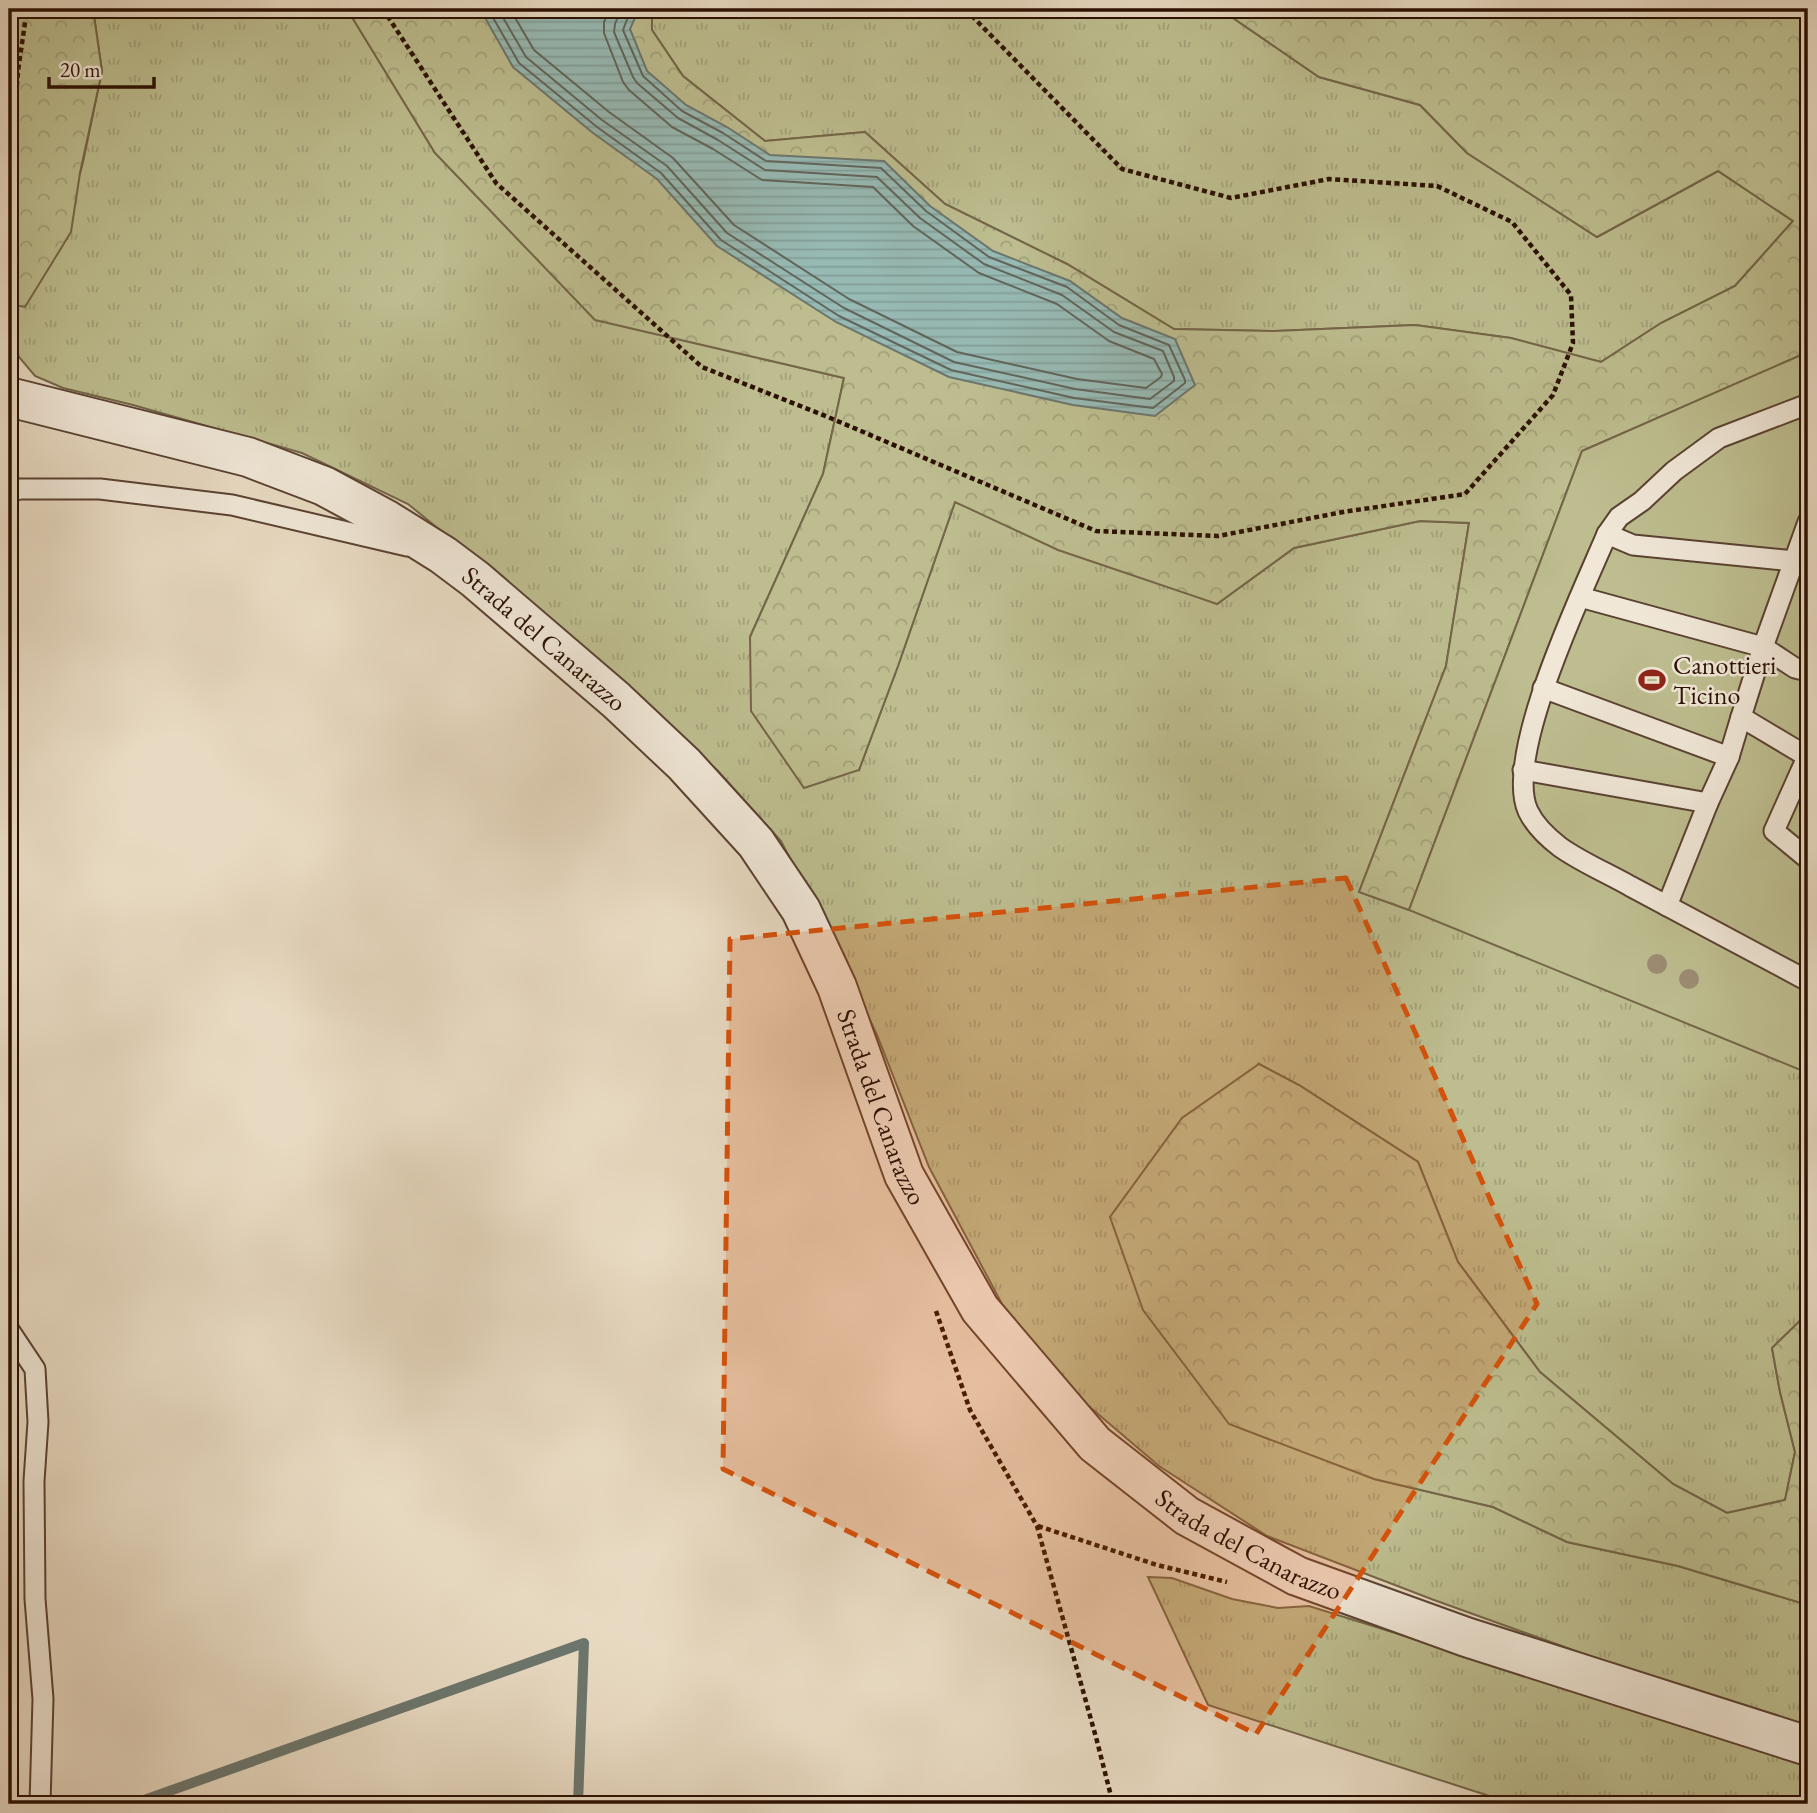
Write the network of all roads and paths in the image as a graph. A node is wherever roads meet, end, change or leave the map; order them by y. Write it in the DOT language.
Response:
graph roads {
  1 [pos="27,9"];
  2 [pos="383,9"];
  3 [pos="967,9"];
  4 [pos="9,188"];
  5 [pos="9,397"];
  6 [pos="1808,404"];
  7 [pos="9,492"];
  8 [pos="1808,522"];
  9 [pos="1607,534"];
  10 [pos="443,555"];
  11 [pos="1801,563"];
  12 [pos="1580,597"];
  13 [pos="1763,647"];
  14 [pos="1808,671"];
  15 [pos="1543,688"];
  16 [pos="1741,717"];
  17 [pos="1808,756"];
  18 [pos="1729,757"];
  19 [pos="1523,770"];
  20 [pos="1708,803"];
  21 [pos="1808,859"];
  22 [pos="1667,906"];
  23 [pos="1808,981"];
  24 [pos="935,1310"];
  25 [pos="9,1330"];
  26 [pos="1037,1526"];
  27 [pos="1232,1584"];
  28 [pos="1808,1746"];
  29 [pos="40,1804"];
  30 [pos="1112,1804"];
  1 -- 4 [label="path"];
  2 -- 3 [label="path"];
  5 -- 10 [label="street, Strada del Canarazzo"];
  6 -- 9 [label="lane"];
  7 -- 10 [label="lane"];
  8 -- 11 [label="lane"];
  9 -- 11 [label="lane"];
  9 -- 12 [label="lane"];
  10 -- 28 [label="street, Strada del Canarazzo"];
  11 -- 13 [label="lane"];
  12 -- 13 [label="lane"];
  12 -- 15 [label="lane"];
  13 -- 14 [label="lane"];
  13 -- 16 [label="lane"];
  15 -- 18 [label="lane"];
  15 -- 19 [label="lane"];
  16 -- 17 [label="lane"];
  16 -- 18 [label="lane"];
  17 -- 21 [label="lane"];
  18 -- 20 [label="lane"];
  19 -- 20 [label="lane"];
  19 -- 22 [label="lane"];
  20 -- 22 [label="lane"];
  22 -- 23 [label="lane"];
  24 -- 26 [label="path"];
  25 -- 29 [label="lane"];
  26 -- 27 [label="path"];
  26 -- 30 [label="path"];
}
